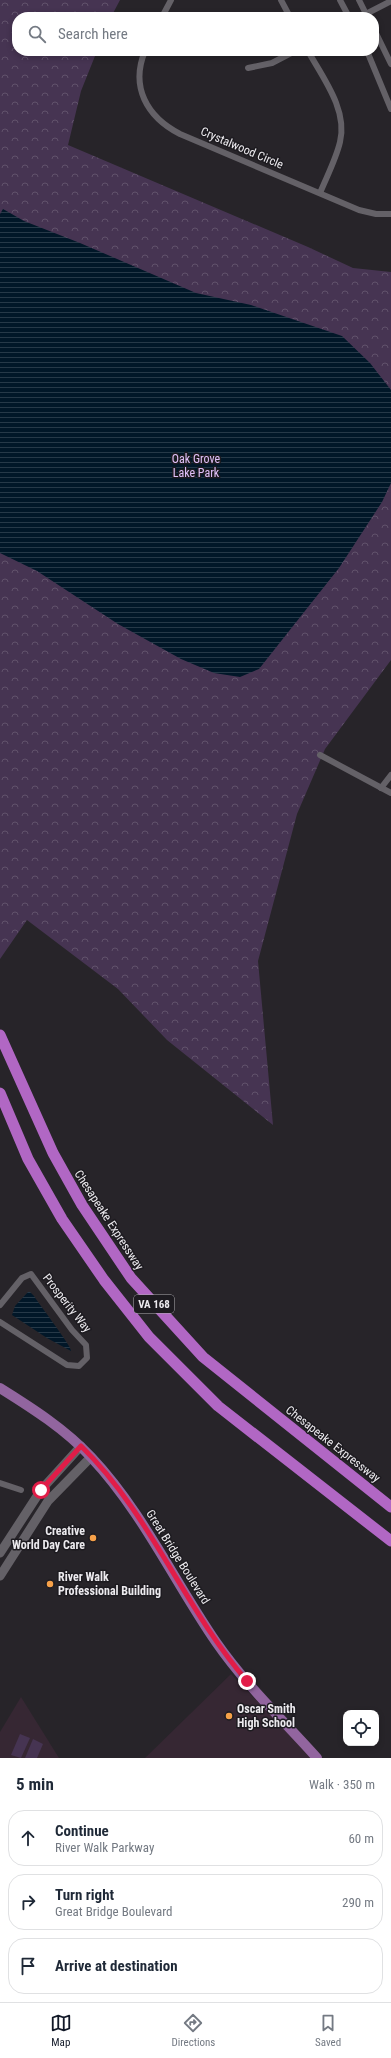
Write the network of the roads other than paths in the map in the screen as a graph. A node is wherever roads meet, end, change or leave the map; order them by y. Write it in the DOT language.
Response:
graph roads {
  1 [pos="170,0"];
  2 [pos="281,0"];
  3 [pos="340,0"];
  4 [pos="359,0"];
  5 [pos="391,1"];
  6 [pos="164,12"];
  7 [pos="287,12"];
  8 [pos="346,12"];
  9 [pos="365,12"];
  10 [pos="372,12"];
  11 [pos="379,39"];
  12 [pos="143,56"];
  13 [pos="285,56"];
  14 [pos="311,56"];
  15 [pos="369,56"];
  16 [pos="391,64"];
  17 [pos="248,68"];
  18 [pos="391,109"];
  19 [pos="320,193"];
  20 [pos="391,214"];
  21 [pos="320,755"];
  22 [pos="391,774"];
  23 [pos="381,788"];
  24 [pos="391,793"];
  25 [pos="0,1035"];
  26 [pos="0,1093"];
  27 [pos="0,1305"];
  28 [pos="0,1322"];
  29 [pos="0,1388"];
  30 [pos="81,1446"];
  31 [pos="92,1457"];
  32 [pos="0,1484"];
  33 [pos="21,1490"];
  34 [pos="391,1506"];
  35 [pos="391,1541"];
  36 [pos="0,1554"];
  37 [pos="0,1576"];
  38 [pos="317,1758"];
  1 -- 6 [label="street"];
  2 -- 7 [label="street"];
  3 -- 8 [label="street"];
  4 -- 9 [label="street"];
  5 -- 10 [label="street"];
  11 -- 16 [label="street"];
  12 -- 19 [label="street, Crystalwood Circle"];
  13 -- 17 [label="street"];
  14 -- 19 [label="street"];
  15 -- 18 [label="street"];
  19 -- 20 [label="street, Crystalwood Circle"];
  21 -- 23 [label="street"];
  22 -- 23 [label="street"];
  23 -- 24 [label="street"];
  25 -- 34 [label="highway, Chesapeake Expressway / VA 168"];
  26 -- 35 [label="highway, VA 168"];
  27 -- 28 [label="street, Prosperity Way"];
  29 -- 30 [label="main road, Great Bridge Boulevard"];
  30 -- 31 [label="main road, Great Bridge Boulevard"];
  30 -- 36 [label="street"];
  31 -- 37 [label="street"];
  31 -- 38 [label="main road, Great Bridge Boulevard"];
  32 -- 33 [label="street"];
}
